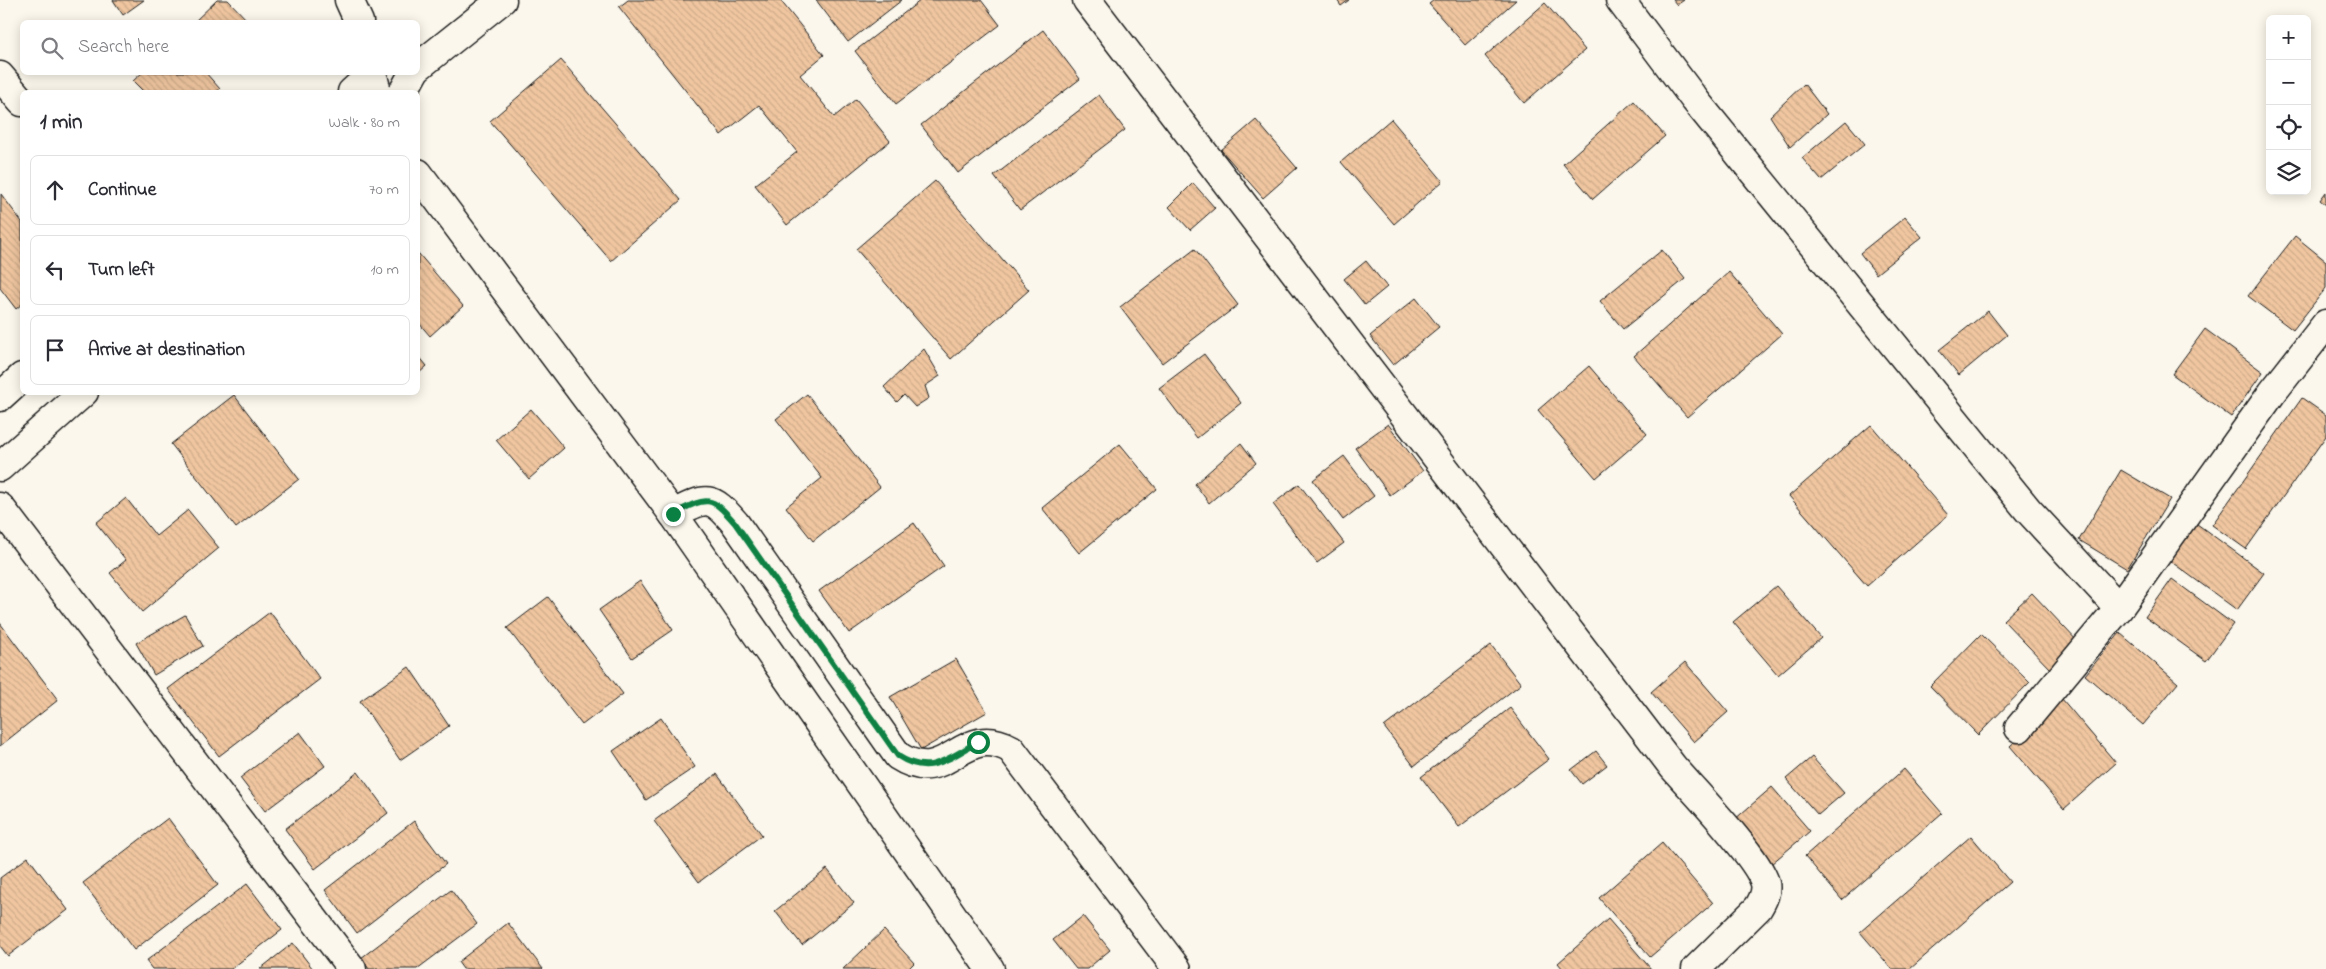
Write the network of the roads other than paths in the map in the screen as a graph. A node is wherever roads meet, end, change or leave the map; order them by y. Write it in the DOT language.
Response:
graph roads {
  1 [pos="349,0"];
  2 [pos="502,0"];
  3 [pos="1087,0"];
  4 [pos="1620,0"];
  5 [pos="358,20"];
  6 [pos="420,65"];
  7 [pos="370,75"];
  8 [pos="373,75"];
  9 [pos="412,75"];
  10 [pos="0,76"];
  11 [pos="354,90"];
  12 [pos="376,90"];
  13 [pos="403,90"];
  14 [pos="20,100"];
  15 [pos="420,176"];
  16 [pos="2326,324"];
  17 [pos="20,379"];
  18 [pos="81,395"];
  19 [pos="0,397"];
  20 [pos="0,466"];
  21 [pos="0,507"];
  22 [pos="673,514"];
  23 [pos="2119,608"];
  24 [pos="2020,728"];
  25 [pos="352,969"];
  26 [pos="990,969"];
  27 [pos="1177,969"];
  28 [pos="1696,969"];
  1 -- 5 [label="main road"];
  2 -- 6 [label="main road"];
  3 -- 28 [label="main road"];
  4 -- 23 [label="main road"];
  7 -- 11 [label="main road"];
  8 -- 12 [label="main road"];
  9 -- 13 [label="main road"];
  10 -- 14 [label="main road"];
  15 -- 22 [label="main road"];
  16 -- 23 [label="main road"];
  17 -- 19 [label="main road"];
  18 -- 20 [label="main road"];
  21 -- 25 [label="main road"];
  22 -- 26 [label="main road"];
  22 -- 27 [label="main road"];
  23 -- 24 [label="main road"];
}
